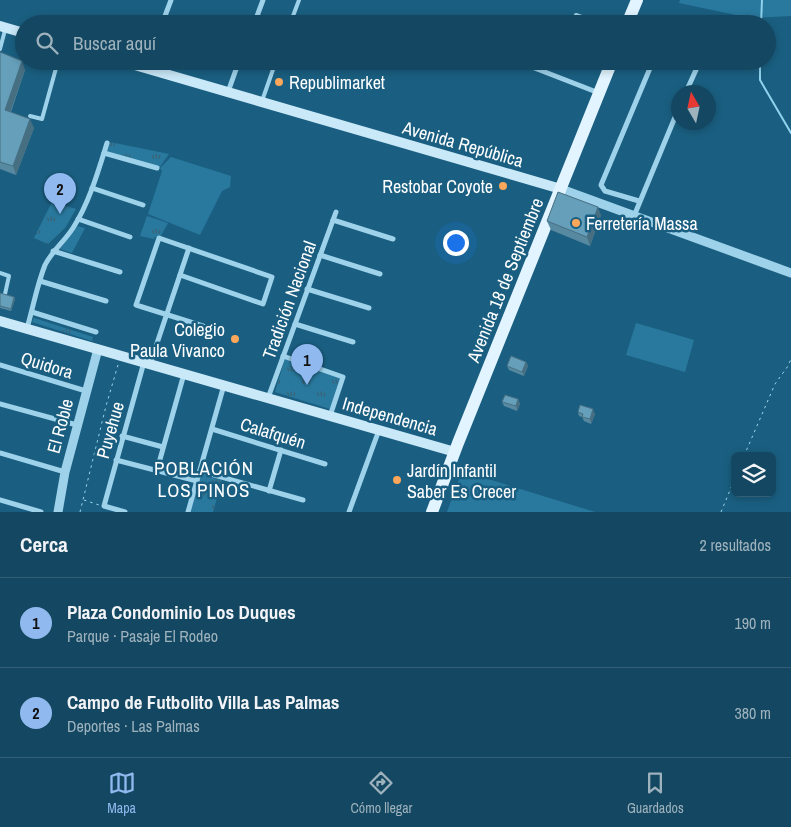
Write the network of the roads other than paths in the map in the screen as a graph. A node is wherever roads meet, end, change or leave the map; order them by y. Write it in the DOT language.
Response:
graph roads {
  1 [pos="171,0"];
  2 [pos="263,0"];
  3 [pos="299,0"];
  4 [pos="636,3"];
  5 [pos="165,15"];
  6 [pos="257,15"];
  7 [pos="293,15"];
  8 [pos="631,15"];
  9 [pos="3,27"];
  10 [pos="0,49"];
  11 [pos="56,70"];
  12 [pos="160,70"];
  13 [pos="236,70"];
  14 [pos="273,70"];
  15 [pos="540,70"];
  16 [pos="608,70"];
  17 [pos="649,70"];
  18 [pos="696,70"];
  19 [pos="689,85"];
  20 [pos="228,92"];
  21 [pos="599,93"];
  22 [pos="261,102"];
  23 [pos="30,116"];
  24 [pos="671,126"];
  25 [pos="107,143"];
  26 [pos="104,153"];
  27 [pos="157,168"];
  28 [pos="92,188"];
  29 [pos="561,189"];
  30 [pos="639,201"];
  31 [pos="142,205"];
  32 [pos="336,212"];
  33 [pos="634,216"];
  34 [pos="78,219"];
  35 [pos="333,220"];
  36 [pos="130,237"];
  37 [pos="393,239"];
  38 [pos="189,248"];
  39 [pos="53,251"];
  40 [pos="320,256"];
  41 [pos="120,272"];
  42 [pos="791,273"];
  43 [pos="0,274"];
  44 [pos="380,274"];
  45 [pos="180,276"];
  46 [pos="40,281"];
  47 [pos="307,289"];
  48 [pos="5,294"];
  49 [pos="106,302"];
  50 [pos="369,308"];
  51 [pos="32,312"];
  52 [pos="166,316"];
  53 [pos="0,321"];
  54 [pos="295,324"];
  55 [pos="203,326"];
  56 [pos="27,328"];
  57 [pos="96,332"];
  58 [pos="353,342"];
  59 [pos="98,349"];
  60 [pos="283,356"];
  61 [pos="147,363"];
  62 [pos="0,365"];
  63 [pos="184,374"];
  64 [pos="224,385"];
  65 [pos="86,391"];
  66 [pos="268,398"];
  67 [pos="0,404"];
  68 [pos="330,416"];
  69 [pos="77,425"];
  70 [pos="212,429"];
  71 [pos="379,430"];
  72 [pos="122,436"];
  73 [pos="163,447"];
  74 [pos="281,450"];
  75 [pos="454,452"];
  76 [pos="0,454"];
  77 [pos="116,460"];
  78 [pos="325,464"];
  79 [pos="158,470"];
  80 [pos="200,470"];
  81 [pos="65,472"];
  82 [pos="197,481"];
  83 [pos="269,491"];
  84 [pos="0,500"];
  85 [pos="303,500"];
  86 [pos="40,512"];
  87 [pos="58,512"];
  88 [pos="125,512"];
  89 [pos="188,512"];
  90 [pos="349,512"];
  91 [pos="432,512"];
  1 -- 5 [label="street"];
  2 -- 6 [label="street"];
  3 -- 7 [label="lane"];
  4 -- 8 [label="main road"];
  9 -- 10 [label="lane"];
  11 -- 23 [label="lane"];
  12 -- 20 [label="main road, Avenida República"];
  13 -- 20 [label="street"];
  14 -- 22 [label="lane"];
  15 -- 21 [label="street"];
  16 -- 21 [label="main road, Avenida 18 de Septiembre"];
  17 -- 30 [label="street"];
  18 -- 19 [label="street"];
  20 -- 22 [label="main road, Avenida República"];
  21 -- 29 [label="main road, Avenida 18 de Septiembre"];
  22 -- 29 [label="main road, Avenida República"];
  24 -- 30 [label="street"];
  25 -- 26 [label="street"];
  26 -- 27 [label="street"];
  26 -- 28 [label="street"];
  28 -- 31 [label="street"];
  28 -- 34 [label="street"];
  29 -- 33 [label="street, Avenida República"];
  29 -- 75 [label="main road, Avenida 18 de Septiembre"];
  30 -- 33 [label="street"];
  32 -- 35 [label="street, Tradición Nacional"];
  33 -- 42 [label="street, Avenida República"];
  34 -- 36 [label="street"];
  34 -- 39 [label="street"];
  35 -- 37 [label="street"];
  35 -- 40 [label="street, Tradición Nacional"];
  38 -- 45 [label="street, Puyehue"];
  38 -- 45 [label="street"];
  38 -- 52 [label="street"];
  39 -- 41 [label="street"];
  39 -- 46 [label="street"];
  40 -- 44 [label="street"];
  40 -- 47 [label="street, Tradición Nacional"];
  43 -- 48 [label="lane"];
  45 -- 52 [label="street, Puyehue"];
  46 -- 49 [label="street"];
  46 -- 51 [label="street"];
  47 -- 50 [label="street"];
  47 -- 54 [label="street, Tradición Nacional"];
  51 -- 56 [label="street"];
  51 -- 57 [label="street"];
  52 -- 55 [label="street"];
  52 -- 61 [label="street, Puyehue"];
  53 -- 56 [label="main road, Independencia"];
  54 -- 58 [label="street"];
  54 -- 60 [label="street, Tradición Nacional"];
  56 -- 59 [label="main road, Independencia"];
  59 -- 61 [label="main road, Independencia"];
  59 -- 65 [label="street, El Roble"];
  60 -- 66 [label="street, Tradición Nacional"];
  60 -- 68 [label="street"];
  61 -- 63 [label="main road, Independencia"];
  61 -- 72 [label="street, Puyehue"];
  62 -- 65 [label="street, Quidora"];
  63 -- 64 [label="main road, Independencia"];
  63 -- 73 [label="street"];
  64 -- 66 [label="main road, Independencia"];
  64 -- 70 [label="street"];
  65 -- 69 [label="street, El Roble"];
  66 -- 68 [label="main road, Independencia"];
  67 -- 69 [label="street"];
  68 -- 71 [label="main road, Independencia"];
  69 -- 81 [label="street, El Roble"];
  70 -- 74 [label="street, Calafquén"];
  70 -- 80 [label="street"];
  71 -- 75 [label="main road, Independencia"];
  71 -- 90 [label="street"];
  72 -- 73 [label="street"];
  72 -- 77 [label="street, Puyehue"];
  73 -- 79 [label="street"];
  74 -- 78 [label="street, Calafquén"];
  74 -- 83 [label="street"];
  75 -- 91 [label="main road, Avenida 18 de Septiembre"];
  76 -- 81 [label="street"];
  77 -- 79 [label="street"];
  77 -- 88 [label="street, Puyehue"];
  79 -- 82 [label="street"];
  80 -- 82 [label="street"];
  80 -- 83 [label="street"];
  81 -- 87 [label="street, El Roble"];
  82 -- 89 [label="street"];
  83 -- 85 [label="street"];
  84 -- 86 [label="street"];
}
